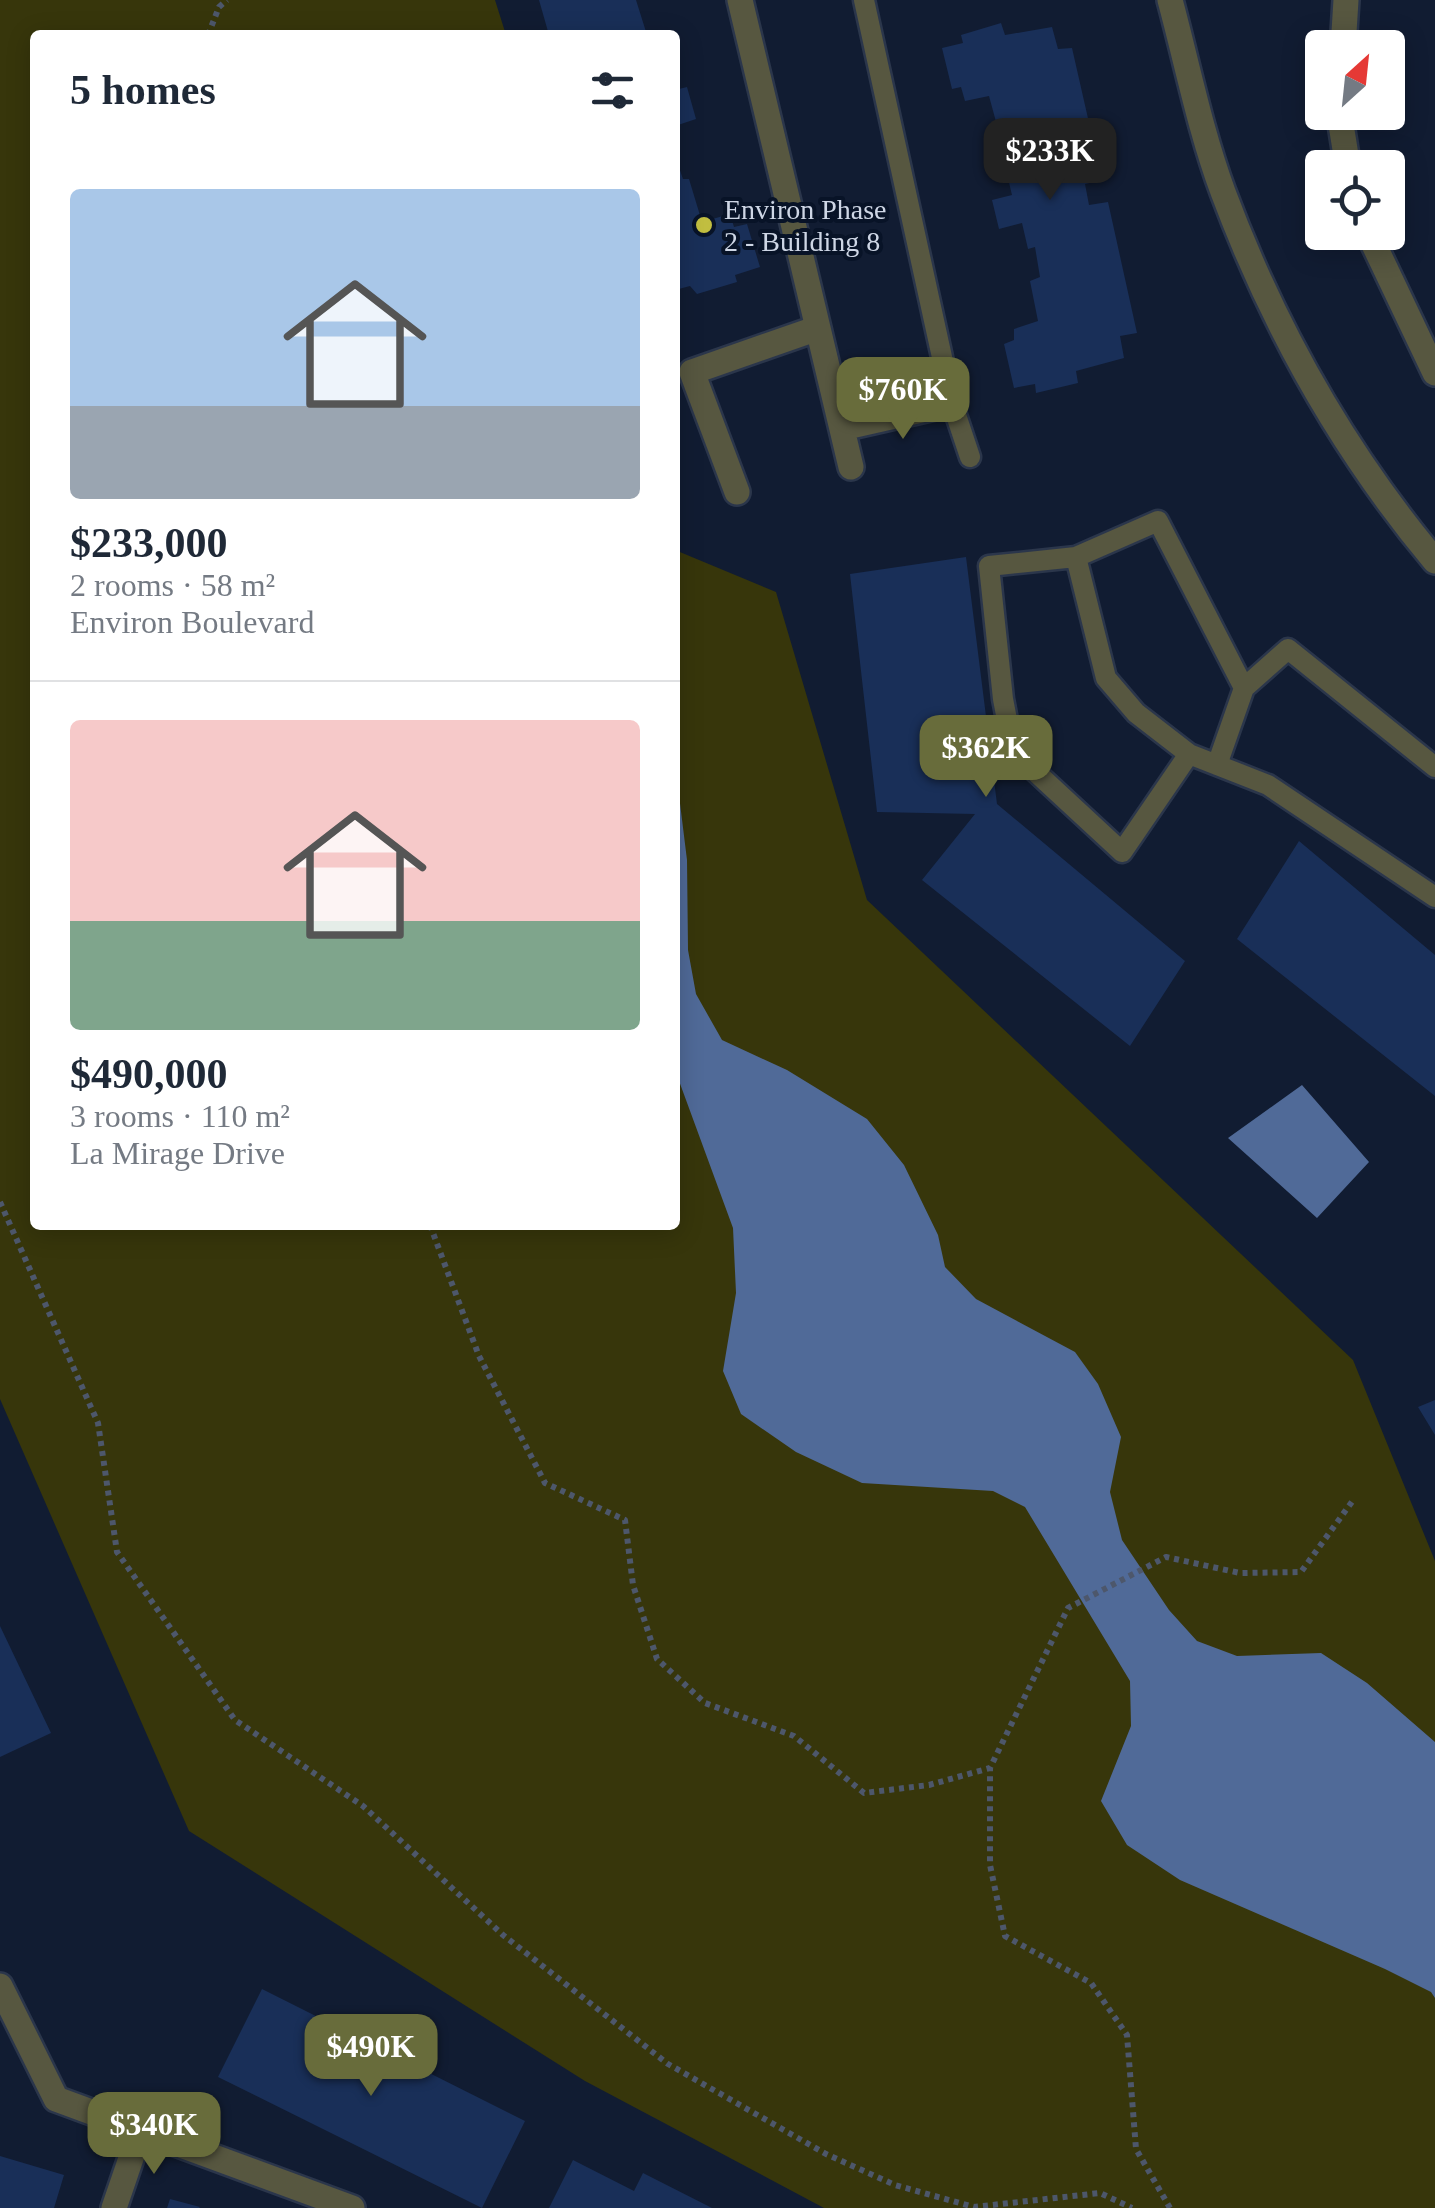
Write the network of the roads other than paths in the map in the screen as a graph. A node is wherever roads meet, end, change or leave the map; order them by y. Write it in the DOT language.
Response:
graph roads {
  1 [pos="740,0"];
  2 [pos="864,0"];
  3 [pos="1170,0"];
  4 [pos="1346,0"];
  5 [pos="1344,30"];
  6 [pos="1376,250"];
  7 [pos="818,328"];
  8 [pos="1435,374"];
  9 [pos="952,403"];
  10 [pos="842,428"];
  11 [pos="970,457"];
  12 [pos="851,467"];
  13 [pos="737,492"];
  14 [pos="1076,557"];
  15 [pos="1435,561"];
  16 [pos="1244,688"];
  17 [pos="1189,754"];
  18 [pos="1217,765"];
  19 [pos="1435,767"];
  20 [pos="1435,896"];
  21 [pos="0,1986"];
  22 [pos="141,2129"];
  23 [pos="114,2208"];
  24 [pos="352,2208"];
  1 -- 7 [label="street"];
  2 -- 9 [label="lane"];
  3 -- 15 [label="street"];
  4 -- 5 [label="street"];
  6 -- 8 [label="street"];
  7 -- 10 [label="street"];
  7 -- 13 [label="street"];
  9 -- 10 [label="street"];
  9 -- 11 [label="lane"];
  10 -- 12 [label="street"];
  14 -- 16 [label="lane"];
  14 -- 17 [label="lane"];
  14 -- 17 [label="lane"];
  16 -- 18 [label="lane"];
  16 -- 19 [label="lane"];
  17 -- 18 [label="lane"];
  18 -- 20 [label="lane"];
  21 -- 22 [label="street"];
  22 -- 23 [label="street"];
  22 -- 24 [label="street"];
}
